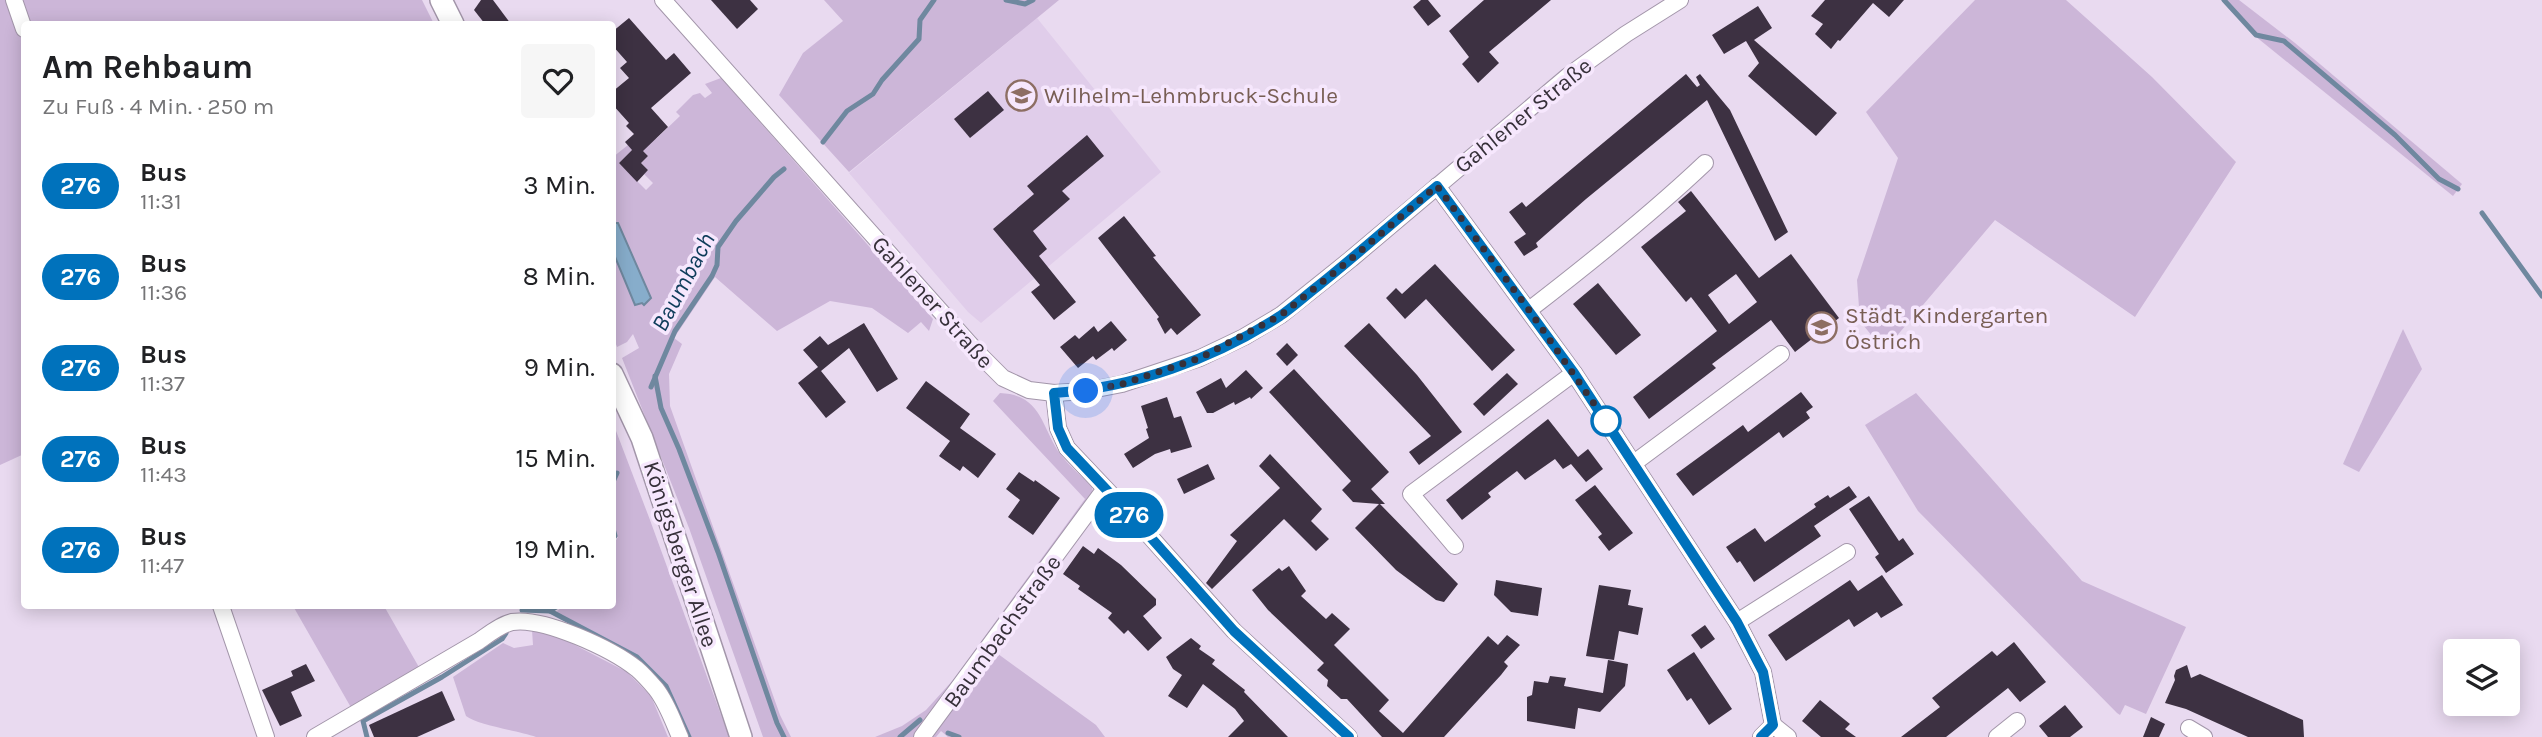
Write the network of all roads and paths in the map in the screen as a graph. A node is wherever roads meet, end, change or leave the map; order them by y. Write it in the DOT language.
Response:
graph roads {
  1 [pos="15,0"];
  2 [pos="441,0"];
  3 [pos="663,0"];
  4 [pos="1680,0"];
  5 [pos="22,21"];
  6 [pos="452,21"];
  7 [pos="1705,163"];
  8 [pos="1437,186"];
  9 [pos="1529,310"];
  10 [pos="1781,354"];
  11 [pos="1574,373"];
  12 [pos="616,383"];
  13 [pos="1054,393"];
  14 [pos="1634,463"];
  15 [pos="1104,490"];
  16 [pos="1455,546"];
  17 [pos="1847,552"];
  18 [pos="222,609"];
  19 [pos="1737,622"];
  20 [pos="2017,721"];
  21 [pos="1773,725"];
  22 [pos="2189,728"];
  23 [pos="266,737"];
  24 [pos="315,737"];
  25 [pos="680,737"];
  26 [pos="741,737"];
  27 [pos="922,737"];
  28 [pos="1349,737"];
  29 [pos="1761,737"];
  30 [pos="1788,737"];
  31 [pos="1997,737"];
  32 [pos="2204,737"];
  1 -- 5 [label="street"];
  2 -- 6 [label="main road"];
  3 -- 13 [label="street, Gahlener Straße"];
  4 -- 8 [label="street, Gahlener Straße"];
  7 -- 9 [label="street"];
  8 -- 9 [label="street"];
  8 -- 13 [label="street, Gahlener Straße"];
  9 -- 11 [label="street"];
  10 -- 14 [label="street"];
  11 -- 14 [label="street"];
  11 -- 16 [label="street"];
  12 -- 26 [label="main road, Königsberger Allee"];
  13 -- 15 [label="street"];
  14 -- 19 [label="street"];
  15 -- 27 [label="street, Baumbachstraße"];
  15 -- 28 [label="street"];
  17 -- 19 [label="street"];
  18 -- 23 [label="street"];
  19 -- 21 [label="street"];
  20 -- 31 [label="street"];
  21 -- 29 [label="street"];
  21 -- 30 [label="street"];
  22 -- 32 [label="street"];
  24 -- 25 [label="street"];
}
